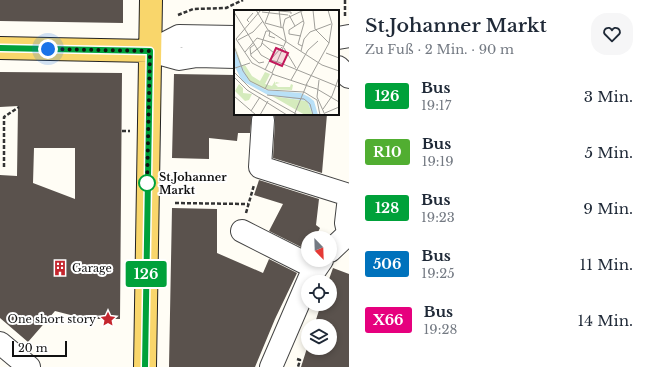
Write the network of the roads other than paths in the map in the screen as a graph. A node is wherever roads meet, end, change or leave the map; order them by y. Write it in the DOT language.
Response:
graph roads {
  1 [pos="151,0"];
  2 [pos="234,37"];
  3 [pos="0,48"];
  4 [pos="150,51"];
  5 [pos="234,57"];
  6 [pos="339,68"];
  7 [pos="349,76"];
  8 [pos="263,120"];
  9 [pos="349,196"];
  10 [pos="242,231"];
  11 [pos="348,236"];
  12 [pos="337,245"];
  13 [pos="301,258"];
  14 [pos="312,267"];
  15 [pos="0,343"];
  16 [pos="29,367"];
  17 [pos="145,367"];
  18 [pos="271,367"];
  1 -- 4 [label="main road"];
  2 -- 4 [label="street"];
  3 -- 4 [label="main road"];
  4 -- 5 [label="street"];
  4 -- 17 [label="main road"];
  6 -- 7 [label="street"];
  8 -- 9 [label="street"];
  9 -- 11 [label="street"];
  10 -- 13 [label="street"];
  11 -- 12 [label="street"];
  14 -- 18 [label="street"];
  15 -- 16 [label="street"];
}
